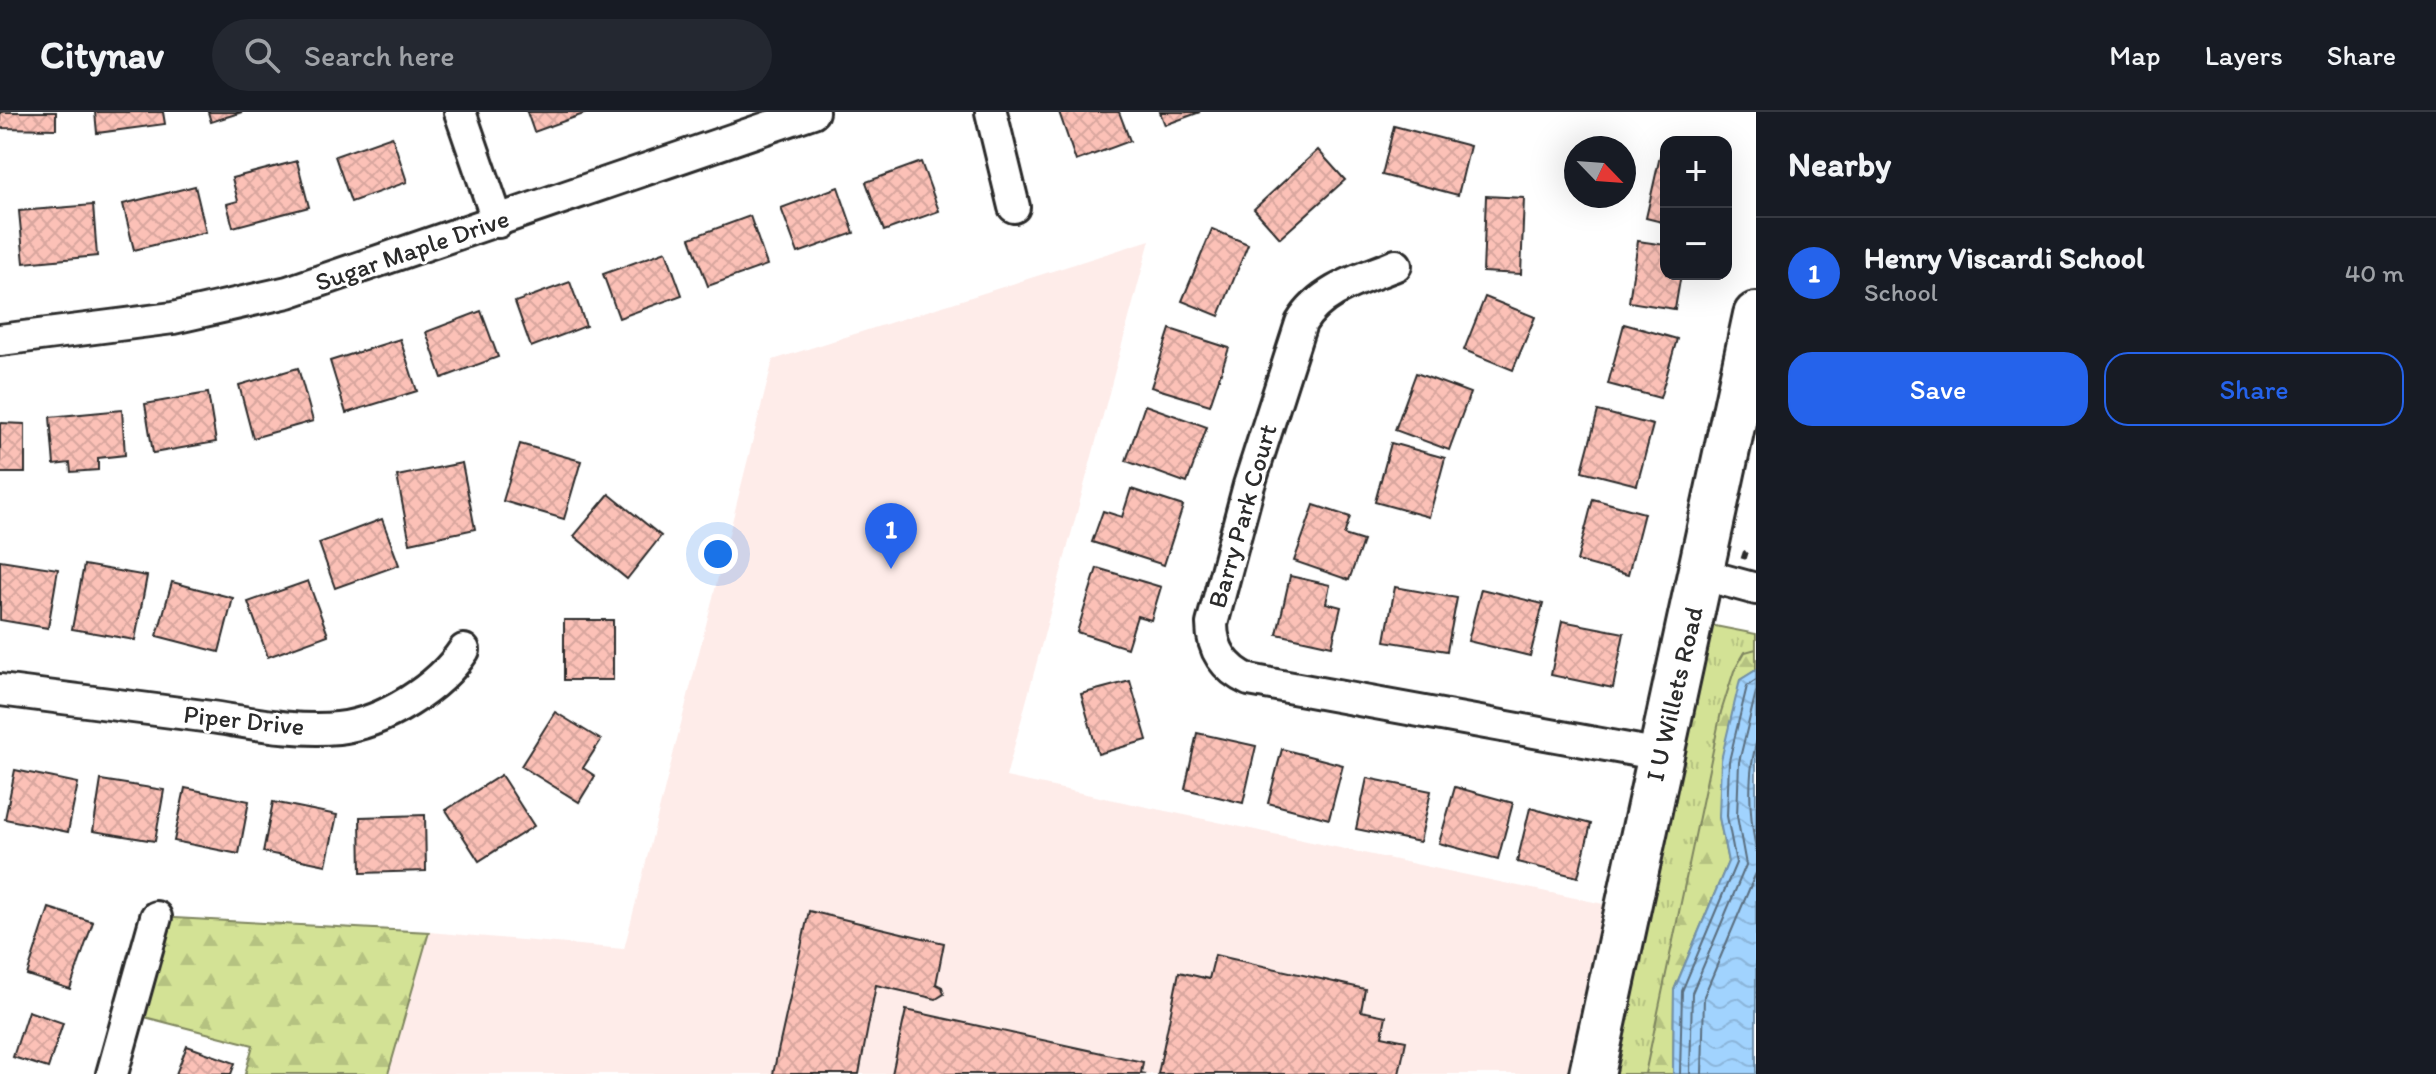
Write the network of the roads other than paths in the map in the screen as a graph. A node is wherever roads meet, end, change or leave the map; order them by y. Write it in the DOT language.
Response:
graph roads {
  1 [pos="460,112"];
  2 [pos="813,112"];
  3 [pos="991,112"];
  4 [pos="1014,207"];
  5 [pos="498,222"];
  6 [pos="1396,265"];
  7 [pos="1756,315"];
  8 [pos="0,340"];
  9 [pos="1701,574"];
  10 [pos="1756,589"];
  11 [pos="464,650"];
  12 [pos="0,690"];
  13 [pos="1661,755"];
  14 [pos="156,917"];
  15 [pos="112,1074"];
  16 [pos="1592,1074"];
  1 -- 5 [label="street"];
  2 -- 5 [label="street, Sugar Maple Drive"];
  3 -- 4 [label="street"];
  5 -- 8 [label="street, Sugar Maple Drive"];
  6 -- 13 [label="street, Barry Park Court"];
  7 -- 9 [label="main road, I U Willets Road"];
  9 -- 10 [label="street"];
  9 -- 13 [label="main road, I U Willets Road"];
  11 -- 12 [label="street, Piper Drive"];
  13 -- 16 [label="main road, I U Willets Road"];
  14 -- 15 [label="street"];
}
